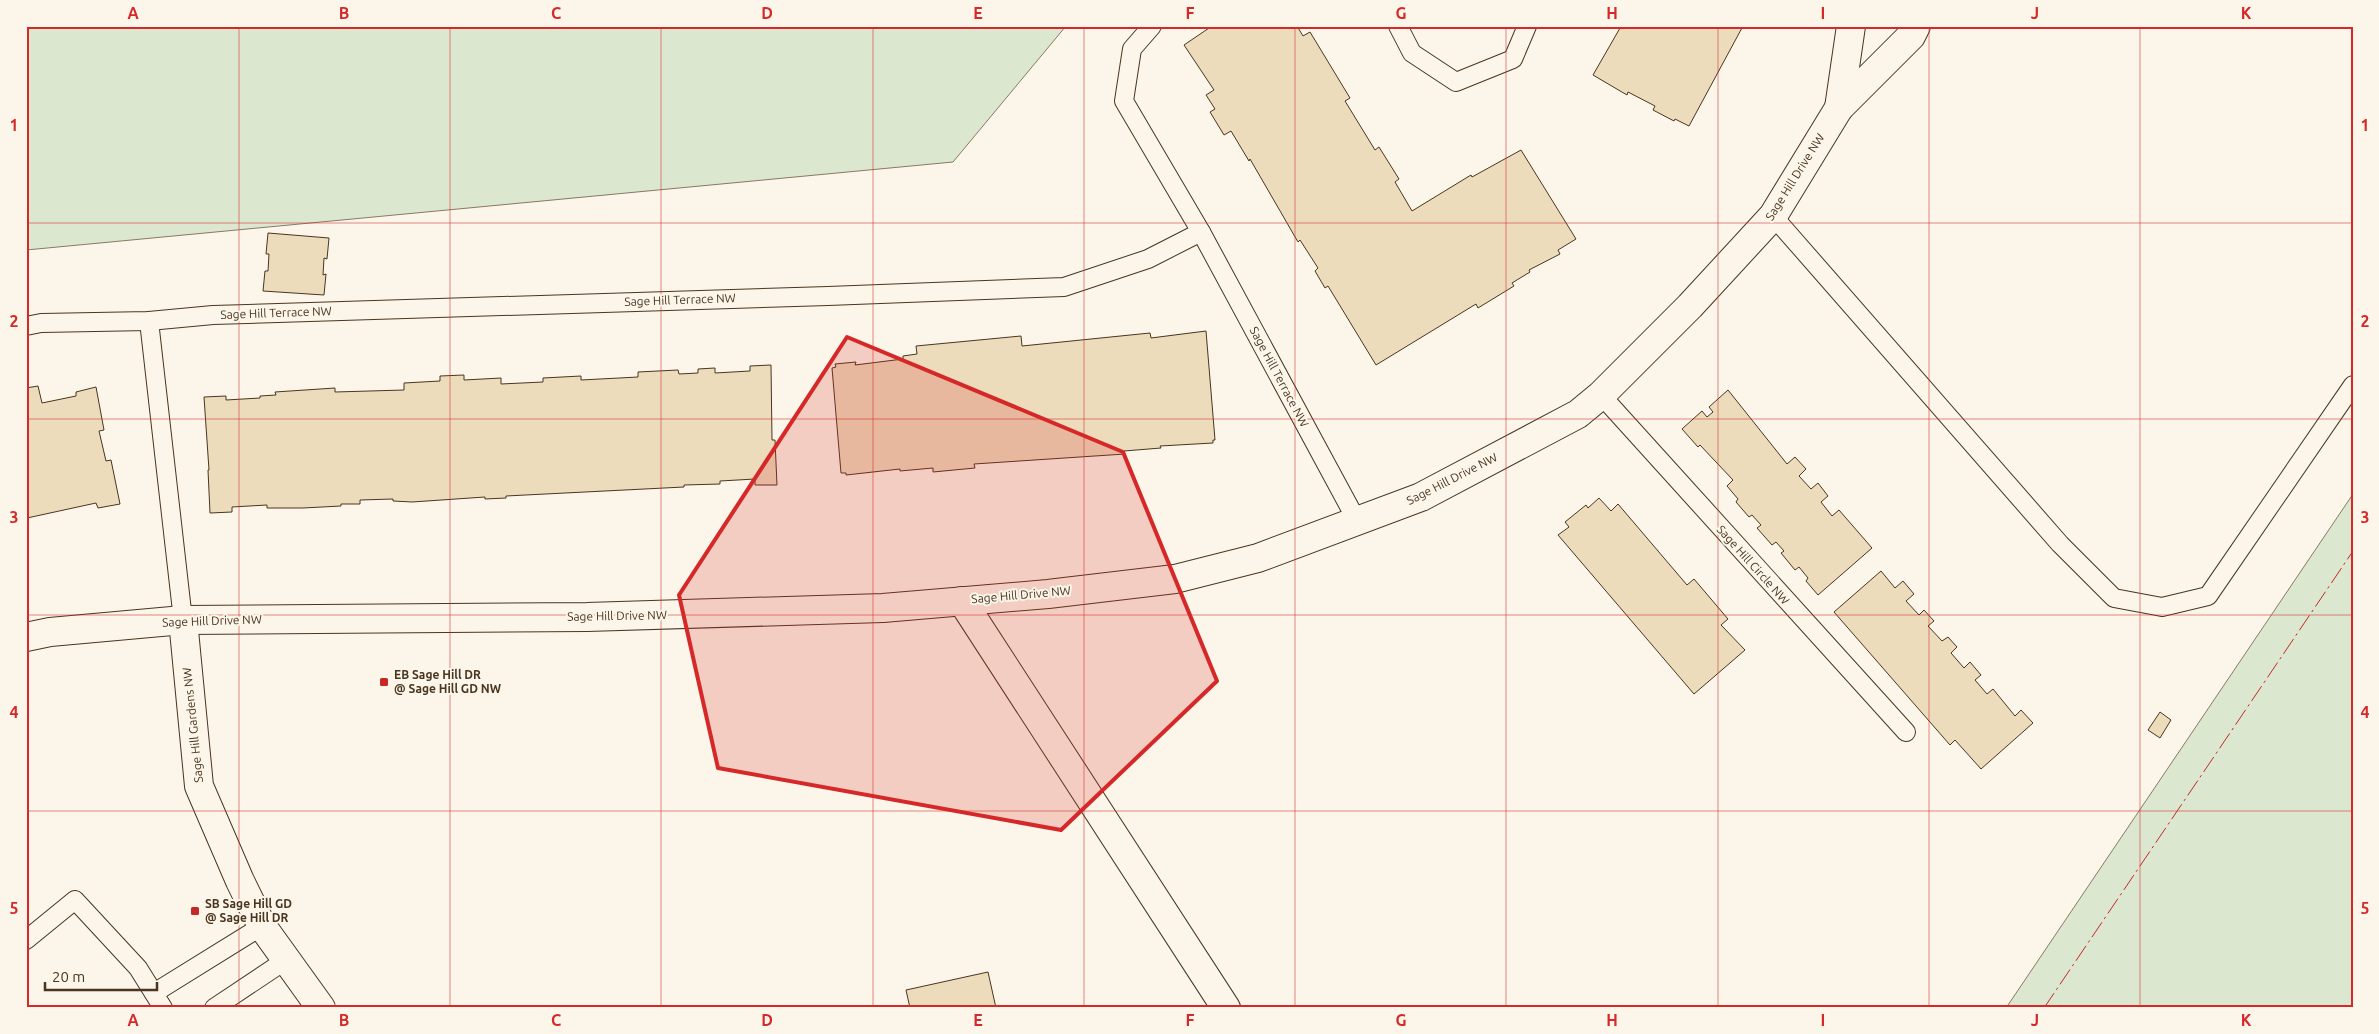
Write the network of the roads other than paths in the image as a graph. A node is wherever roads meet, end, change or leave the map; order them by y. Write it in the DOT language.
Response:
graph roads {
  1 [pos="1152,26"];
  2 [pos="1398,26"];
  3 [pos="1527,26"];
  4 [pos="1851,26"];
  5 [pos="1916,26"];
  6 [pos="1839,108"];
  7 [pos="1773,216"];
  8 [pos="1201,232"];
  9 [pos="149,321"];
  10 [pos="26,326"];
  11 [pos="2353,385"];
  12 [pos="1600,395"];
  13 [pos="1357,522"];
  14 [pos="962,601"];
  15 [pos="183,620"];
  16 [pos="26,637"];
  17 [pos="1906,732"];
  18 [pos="262,926"];
  19 [pos="26,940"];
  20 [pos="286,960"];
  21 [pos="154,993"];
  22 [pos="163,1008"];
  23 [pos="214,1008"];
  24 [pos="321,1008"];
  25 [pos="1226,1008"];
  1 -- 8 [label="lane, Sage Hill Terrace NW"];
  2 -- 3 [label="lane"];
  4 -- 6 [label="street, Sage Hill Drive NW"];
  5 -- 6 [label="street, Sage Hill Drive NW"];
  6 -- 7 [label="street, Sage Hill Drive NW"];
  7 -- 11 [label="lane"];
  7 -- 12 [label="street, Sage Hill Drive NW"];
  8 -- 9 [label="lane, Sage Hill Terrace NW"];
  8 -- 13 [label="lane, Sage Hill Terrace NW"];
  9 -- 10 [label="lane, Sage Hill Terrace NW"];
  9 -- 15 [label="lane"];
  12 -- 13 [label="street, Sage Hill Drive NW"];
  12 -- 17 [label="lane, Sage Hill Circle NW"];
  13 -- 14 [label="street, Sage Hill Drive NW"];
  14 -- 15 [label="street, Sage Hill Drive NW"];
  14 -- 25 [label="street"];
  15 -- 16 [label="street, Sage Hill Drive NW"];
  15 -- 18 [label="street, Sage Hill Gardens NW"];
  18 -- 20 [label="street, Sage Hill Gardens NW"];
  18 -- 21 [label="lane"];
  19 -- 21 [label="lane"];
  20 -- 23 [label="lane"];
  20 -- 24 [label="street, Sage Hill Gardens NW"];
  21 -- 22 [label="lane"];
}
